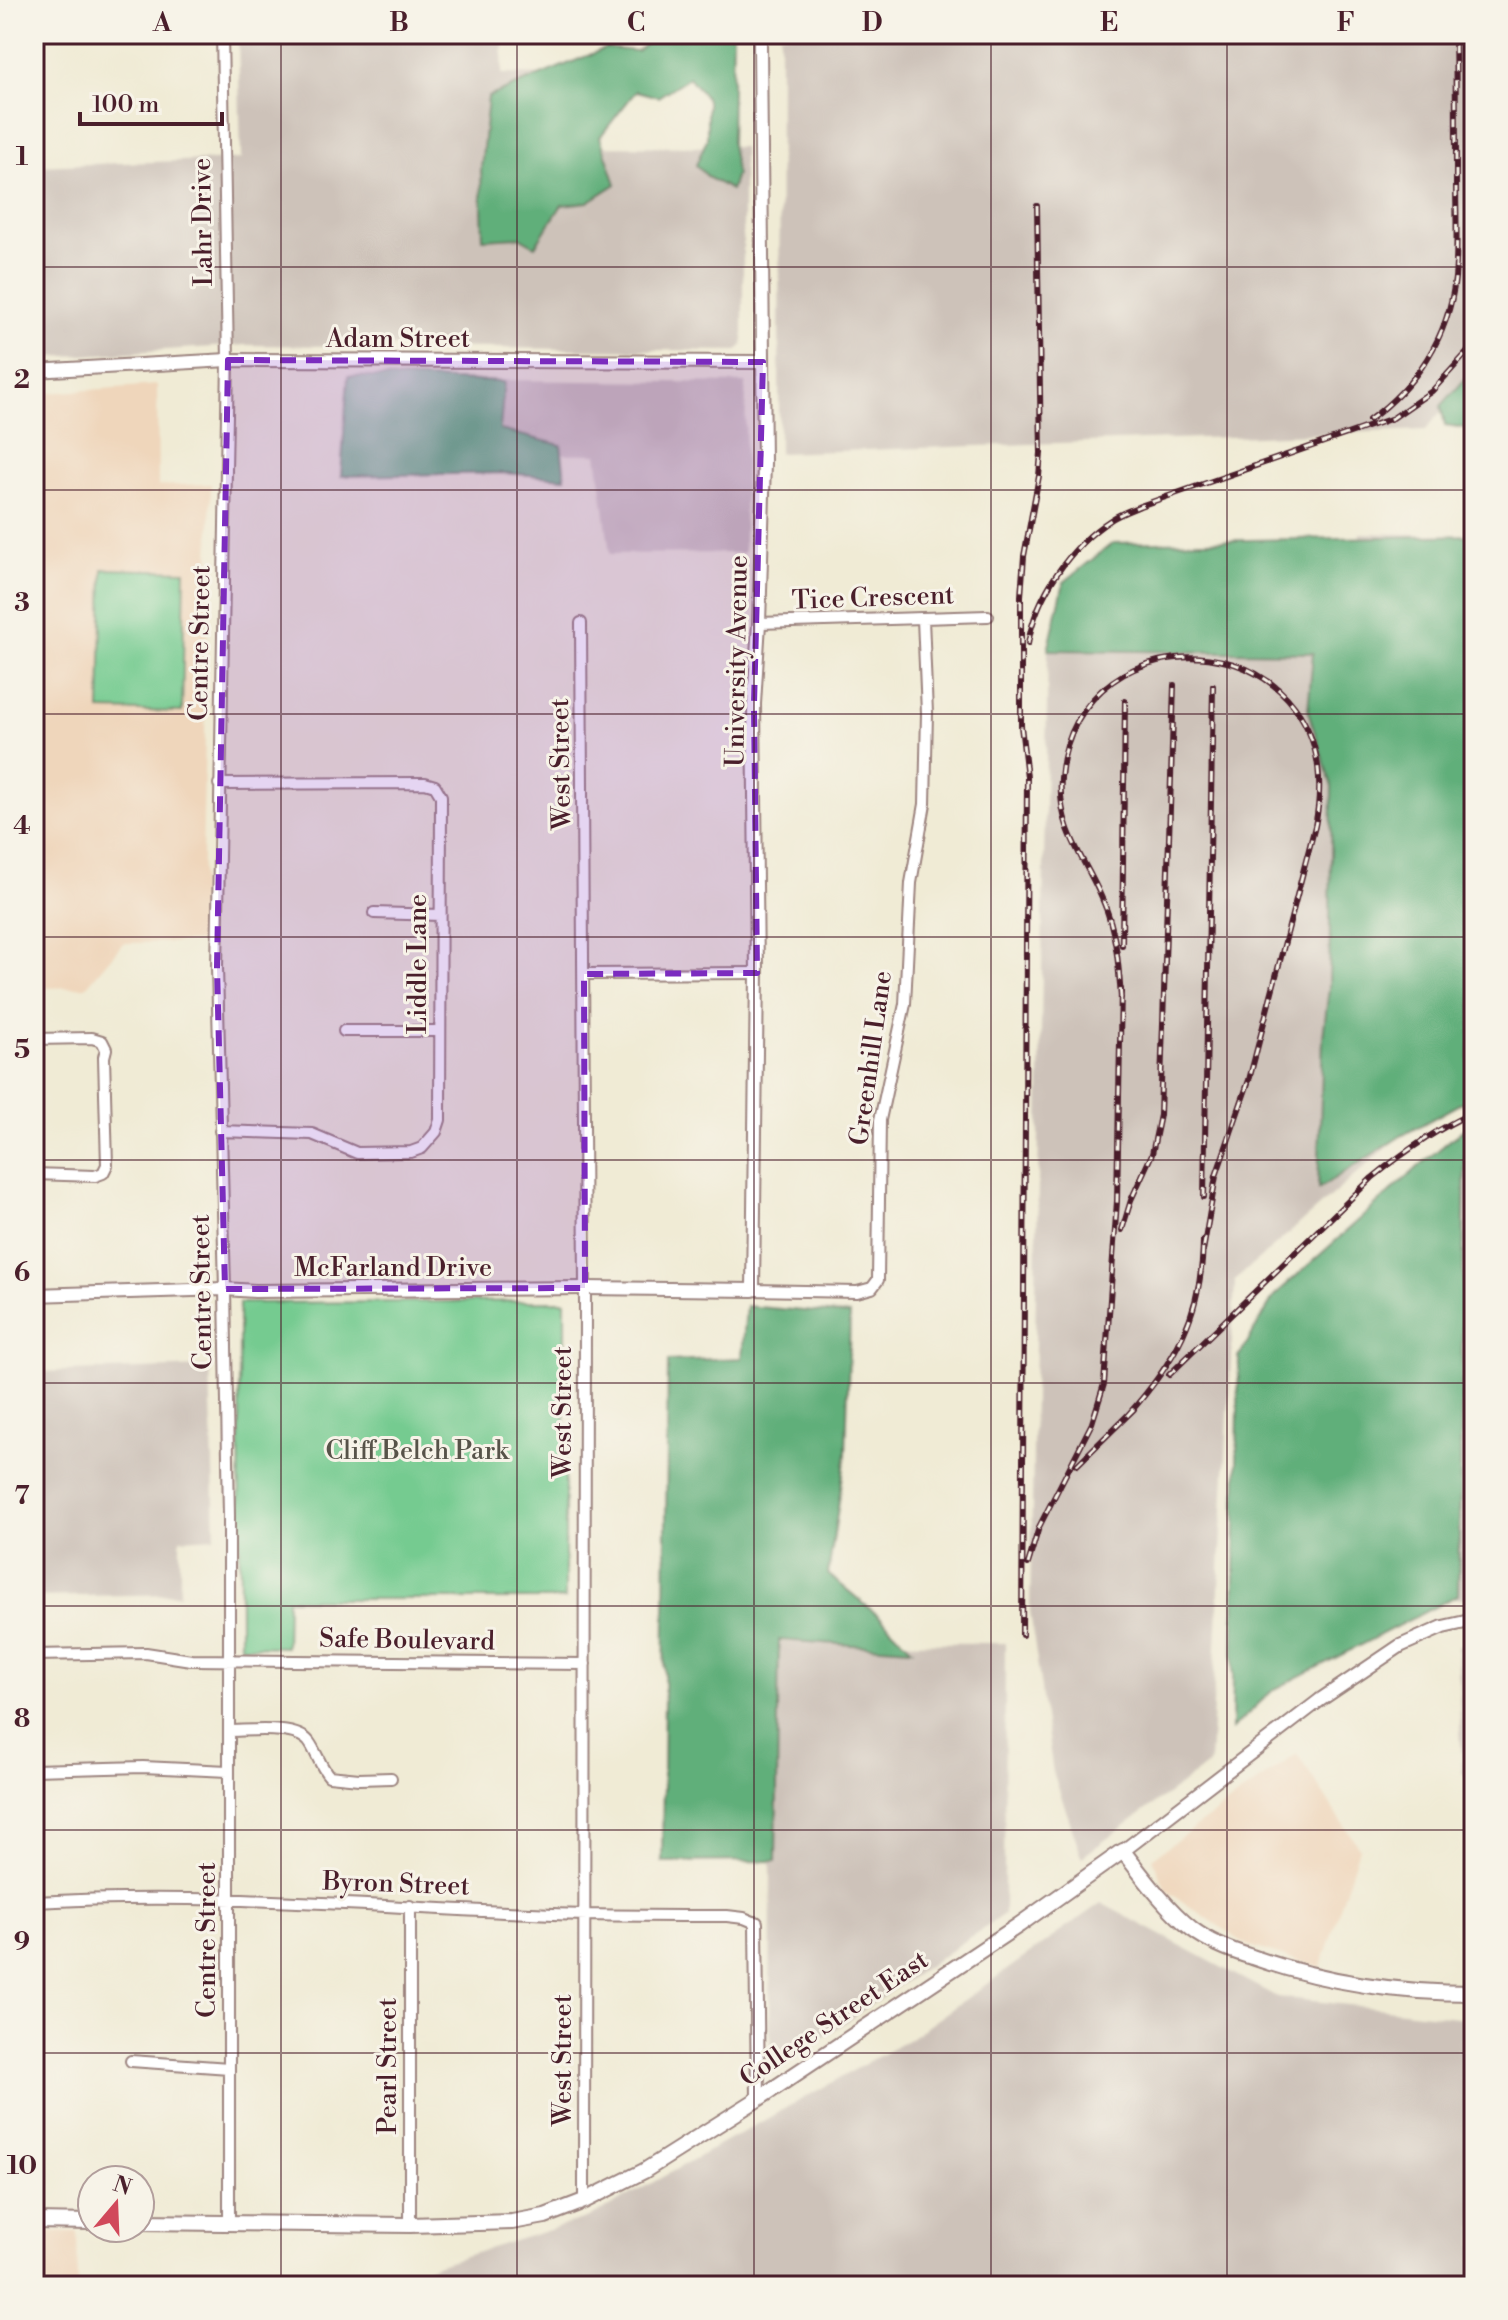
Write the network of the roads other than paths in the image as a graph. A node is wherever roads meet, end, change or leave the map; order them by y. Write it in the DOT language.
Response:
graph roads {
  1 [pos="222,34"];
  2 [pos="761,34"];
  3 [pos="228,360"];
  4 [pos="763,362"];
  5 [pos="34,371"];
  6 [pos="988,616"];
  7 [pos="923,619"];
  8 [pos="581,623"];
  9 [pos="759,623"];
  10 [pos="219,784"];
  11 [pos="374,913"];
  12 [pos="440,915"];
  13 [pos="757,973"];
  14 [pos="584,974"];
  15 [pos="344,1031"];
  16 [pos="440,1031"];
  17 [pos="34,1039"];
  18 [pos="220,1131"];
  19 [pos="34,1174"];
  20 [pos="585,1288"];
  21 [pos="225,1289"];
  22 [pos="753,1290"];
  23 [pos="34,1295"];
  24 [pos="1474,1620"];
  25 [pos="34,1655"];
  26 [pos="228,1660"];
  27 [pos="585,1664"];
  28 [pos="229,1731"];
  29 [pos="34,1770"];
  30 [pos="228,1771"];
  31 [pos="391,1778"];
  32 [pos="1123,1851"];
  33 [pos="229,1900"];
  34 [pos="34,1902"];
  35 [pos="410,1906"];
  36 [pos="585,1915"];
  37 [pos="756,1923"];
  38 [pos="34,1935"];
  39 [pos="1474,1993"];
  40 [pos="131,2061"];
  41 [pos="229,2068"];
  42 [pos="758,2099"];
  43 [pos="584,2201"];
  44 [pos="35,2221"];
  45 [pos="76,2222"];
  46 [pos="156,2222"];
  47 [pos="229,2223"];
  48 [pos="410,2225"];
  1 -- 3 [label="street, Lahr Drive"];
  2 -- 4 [label="street, University Avenue"];
  3 -- 4 [label="street, Adam Street"];
  3 -- 5 [label="street, Adam Street"];
  3 -- 10 [label="street, Centre Street"];
  4 -- 9 [label="street, University Avenue"];
  6 -- 7 [label="street, Tice Crescent"];
  7 -- 9 [label="street, Tice Crescent"];
  7 -- 22 [label="street, Greenhill Lane"];
  8 -- 14 [label="street, West Street"];
  9 -- 13 [label="street, University Avenue"];
  10 -- 12 [label="street, Liddle Lane"];
  10 -- 18 [label="street, Centre Street"];
  11 -- 12 [label="street"];
  12 -- 16 [label="street, Liddle Lane"];
  13 -- 14 [label="street"];
  13 -- 22 [label="street, University Avenue"];
  14 -- 20 [label="street, West Street"];
  15 -- 16 [label="street"];
  16 -- 18 [label="street, Liddle Lane"];
  17 -- 19 [label="street"];
  18 -- 21 [label="street, Centre Street"];
  20 -- 21 [label="street, McFarland Drive"];
  20 -- 22 [label="street, McFarland Drive"];
  20 -- 27 [label="street, West Street"];
  21 -- 23 [label="street, McFarland Drive"];
  21 -- 26 [label="street, Centre Street"];
  24 -- 32 [label="street, College Street East"];
  25 -- 26 [label="street, Safe Boulevard"];
  26 -- 27 [label="street, Safe Boulevard"];
  26 -- 28 [label="street, Centre Street"];
  27 -- 36 [label="street, West Street"];
  28 -- 30 [label="street, Centre Street"];
  28 -- 31 [label="street"];
  29 -- 30 [label="street"];
  30 -- 33 [label="street, Centre Street"];
  32 -- 39 [label="main road"];
  32 -- 42 [label="main road, College Street East"];
  33 -- 34 [label="street, Byron Street"];
  33 -- 35 [label="street, Byron Street"];
  33 -- 41 [label="street, Centre Street"];
  35 -- 36 [label="street, Byron Street"];
  35 -- 48 [label="street, Pearl Street"];
  36 -- 37 [label="street, Byron Street"];
  36 -- 43 [label="street, West Street"];
  37 -- 42 [label="street"];
  38 -- 44 [label="street"];
  40 -- 41 [label="street"];
  41 -- 47 [label="street, Centre Street"];
  42 -- 43 [label="main road, College Street East"];
  43 -- 48 [label="main road, College Street East"];
  44 -- 45 [label="main road"];
  46 -- 47 [label="main road, College Street East"];
  47 -- 48 [label="main road, College Street East"];
}
